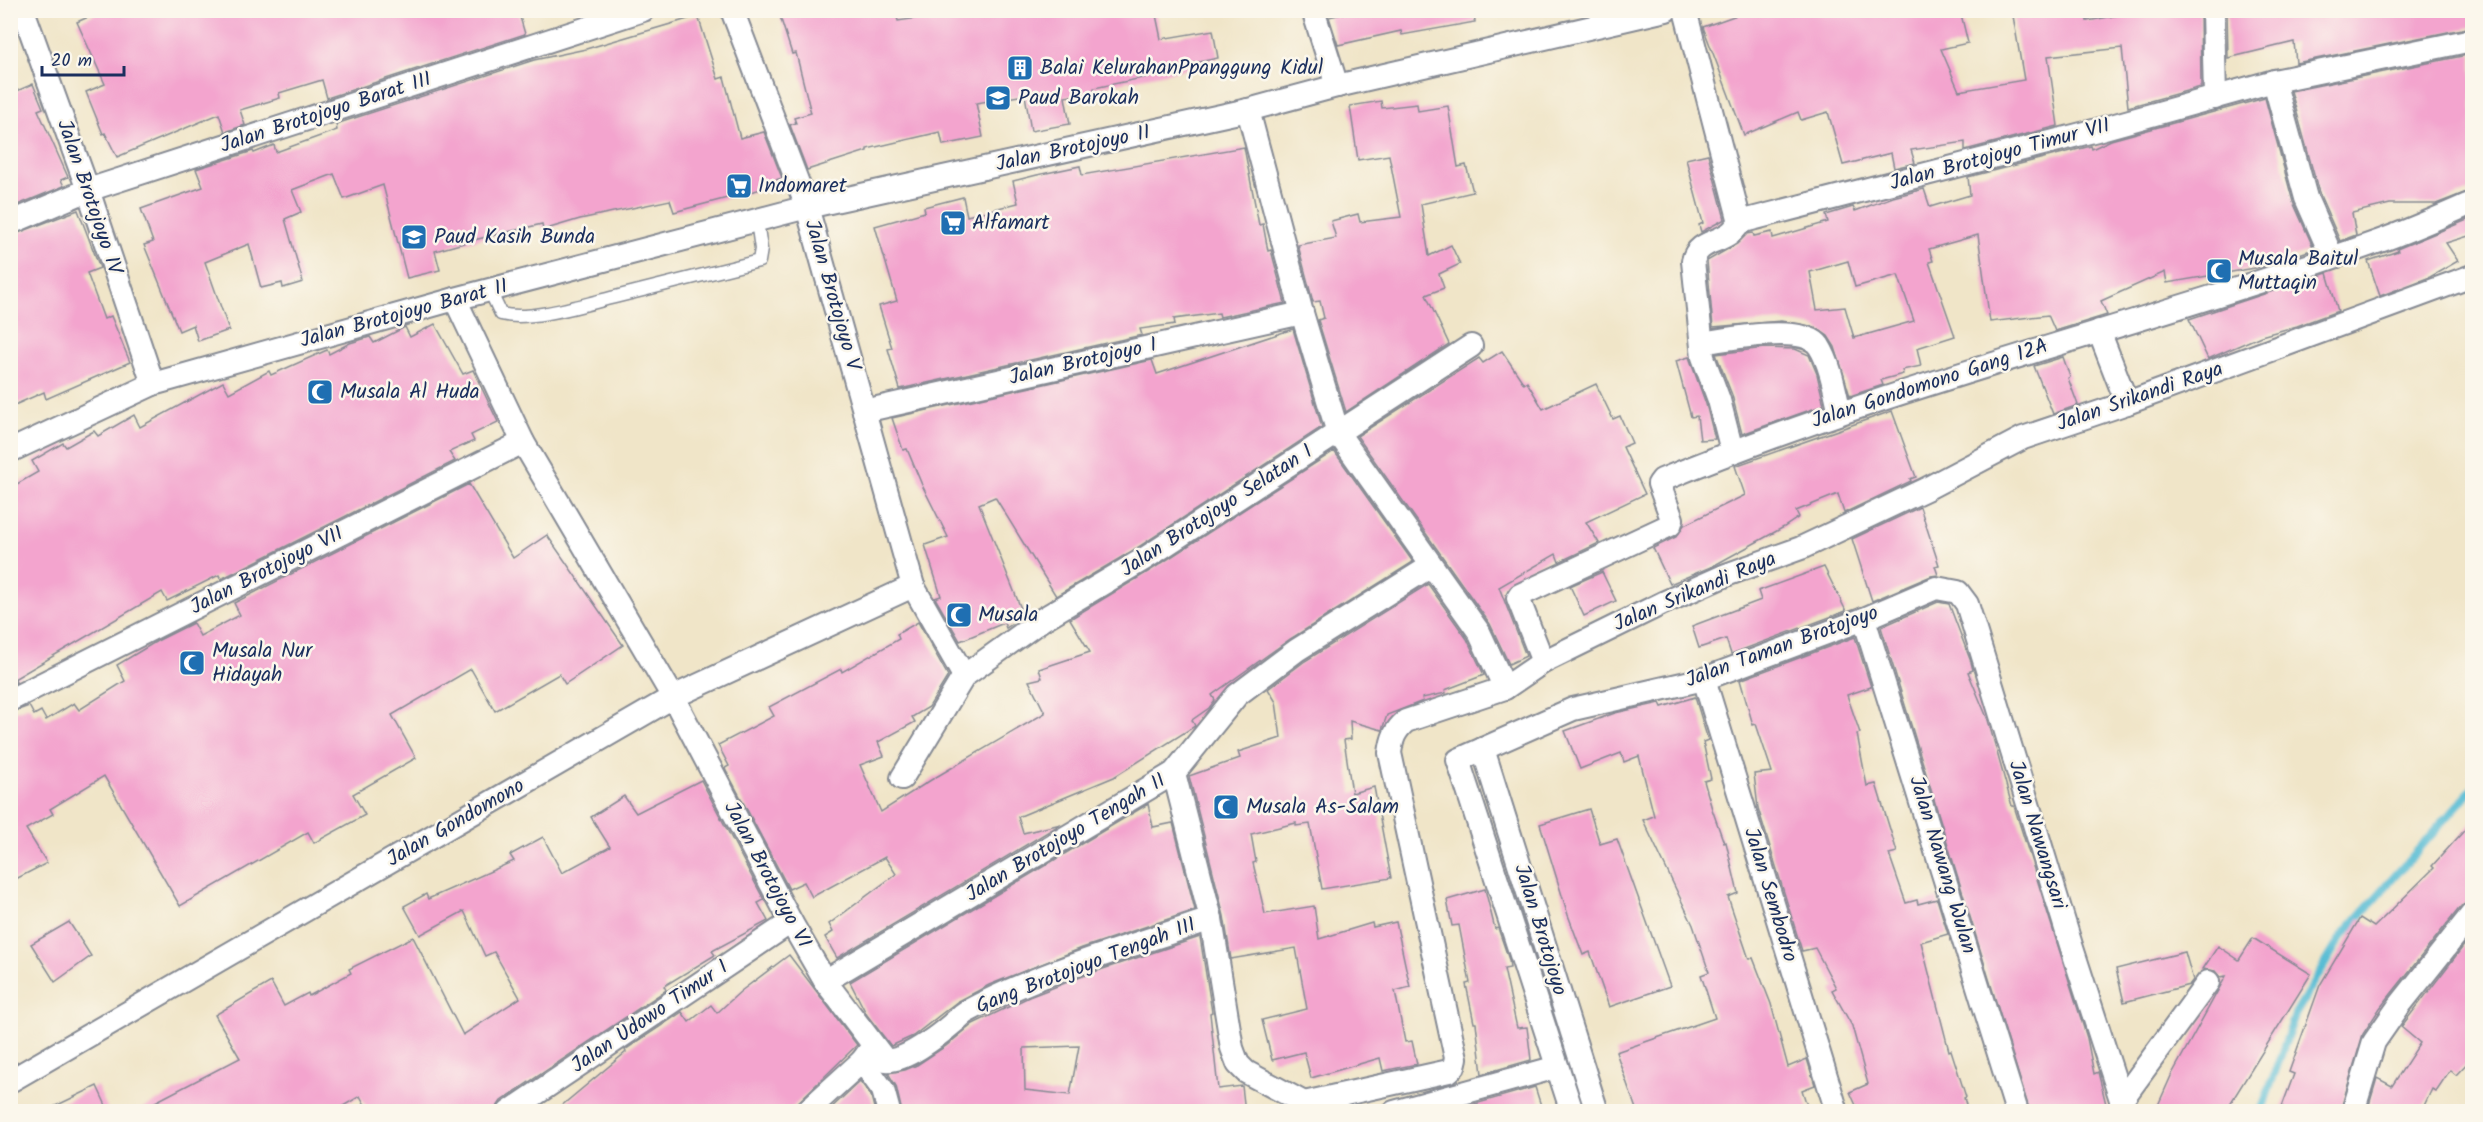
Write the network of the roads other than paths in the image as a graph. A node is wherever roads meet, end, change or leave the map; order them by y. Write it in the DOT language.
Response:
graph roads {
  1 [pos="643,10"];
  2 [pos="732,10"];
  3 [pos="1313,10"];
  4 [pos="1666,10"];
  5 [pos="1685,10"];
  6 [pos="2213,10"];
  7 [pos="24,14"];
  8 [pos="2472,39"];
  9 [pos="2274,81"];
  10 [pos="1337,86"];
  11 [pos="2215,98"];
  12 [pos="1248,110"];
  13 [pos="88,190"];
  14 [pos="2472,203"];
  15 [pos="807,207"];
  16 [pos="757,221"];
  17 [pos="1740,222"];
  18 [pos="10,223"];
  19 [pos="2332,257"];
  20 [pos="2472,276"];
  21 [pos="489,291"];
  22 [pos="455,299"];
  23 [pos="1302,313"];
  24 [pos="2099,331"];
  25 [pos="1701,342"];
  26 [pos="1471,345"];
  27 [pos="153,384"];
  28 [pos="2127,404"];
  29 [pos="864,411"];
  30 [pos="1840,413"];
  31 [pos="1338,433"];
  32 [pos="524,442"];
  33 [pos="10,451"];
  34 [pos="1732,451"];
  35 [pos="1431,566"];
  36 [pos="913,586"];
  37 [pos="1936,588"];
  38 [pos="1864,619"];
  39 [pos="1543,662"];
  40 [pos="964,676"];
  41 [pos="1704,679"];
  42 [pos="1505,688"];
  43 [pos="674,697"];
  44 [pos="10,700"];
  45 [pos="1483,749"];
  46 [pos="1458,760"];
  47 [pos="1174,773"];
  48 [pos="902,778"];
  49 [pos="2472,914"];
  50 [pos="1211,919"];
  51 [pos="791,922"];
  52 [pos="825,981"];
  53 [pos="2208,982"];
  54 [pos="868,1053"];
  55 [pos="1557,1067"];
  56 [pos="10,1081"];
  57 [pos="2123,1106"];
  58 [pos="1304,1107"];
  59 [pos="509,1112"];
  60 [pos="806,1112"];
  61 [pos="889,1112"];
  62 [pos="1394,1112"];
  63 [pos="1572,1112"];
  64 [pos="1597,1112"];
  65 [pos="1837,1112"];
  66 [pos="2018,1112"];
  67 [pos="2353,1112"];
  1 -- 13 [label="street, Jalan Brotojoyo Barat III"];
  2 -- 15 [label="street, Jalan Brotojoyo V"];
  3 -- 10 [label="street"];
  4 -- 10 [label="street, Jalan Brotojoyo II"];
  5 -- 17 [label="street"];
  6 -- 11 [label="street"];
  7 -- 13 [label="street, Jalan Brotojoyo IV"];
  8 -- 9 [label="street, Jalan Brotojoyo Timur VII"];
  9 -- 11 [label="street, Jalan Brotojoyo Timur VII"];
  9 -- 19 [label="street"];
  10 -- 12 [label="street, Jalan Brotojoyo II"];
  11 -- 17 [label="street, Jalan Brotojoyo Timur VII"];
  12 -- 15 [label="street, Jalan Brotojoyo II"];
  12 -- 23 [label="street"];
  13 -- 18 [label="street, Jalan Brotojoyo Barat III"];
  13 -- 27 [label="street, Jalan Brotojoyo IV"];
  14 -- 19 [label="street, Jalan Gondomono Gang 12A"];
  15 -- 16 [label="street, Jalan Brotojoyo Barat II"];
  15 -- 29 [label="street, Jalan Brotojoyo V"];
  16 -- 21 [label="street, Jalan Brotojoyo Barat II"];
  16 -- 21 [label="lane"];
  17 -- 25 [label="street"];
  19 -- 24 [label="street, Jalan Gondomono Gang 12A"];
  20 -- 28 [label="street, Jalan Srikandi Raya"];
  21 -- 22 [label="street, Jalan Brotojoyo Barat II"];
  22 -- 27 [label="street, Jalan Brotojoyo Barat II"];
  22 -- 32 [label="street"];
  23 -- 29 [label="street, Jalan Brotojoyo I"];
  23 -- 31 [label="street"];
  24 -- 28 [label="street"];
  24 -- 30 [label="street, Jalan Gondomono Gang 12A"];
  25 -- 30 [label="street"];
  25 -- 34 [label="street"];
  26 -- 31 [label="street, Jalan Brotojoyo Selatan I"];
  27 -- 33 [label="street, Jalan Brotojoyo Barat II"];
  28 -- 39 [label="street, Jalan Srikandi Raya"];
  29 -- 36 [label="street, Jalan Brotojoyo V"];
  30 -- 34 [label="street, Jalan Gondomono Gang 12A"];
  31 -- 35 [label="street"];
  31 -- 40 [label="street, Jalan Brotojoyo Selatan I"];
  32 -- 43 [label="street"];
  32 -- 44 [label="street, Jalan Brotojoyo VII"];
  34 -- 39 [label="street, Jalan Gondomono Gang 12A"];
  35 -- 42 [label="street"];
  35 -- 47 [label="street, Jalan Brotojoyo Tengah II"];
  36 -- 40 [label="street, Jalan Brotojoyo V"];
  36 -- 43 [label="street, Jalan Gondomono"];
  37 -- 38 [label="street, Jalan Taman Brotojoyo"];
  37 -- 57 [label="street, Jalan Nawangsari"];
  38 -- 41 [label="street, Jalan Taman Brotojoyo"];
  38 -- 66 [label="street, Jalan Nawang Wulan"];
  39 -- 42 [label="street, Jalan Srikandi Raya"];
  40 -- 48 [label="street"];
  41 -- 45 [label="street, Jalan Taman Brotojoyo"];
  41 -- 65 [label="street, Jalan Sembodro"];
  42 -- 58 [label="street, Jalan Srikandi Raya"];
  43 -- 51 [label="street, Jalan Brotojoyo VI"];
  43 -- 56 [label="street, Jalan Gondomono"];
  45 -- 46 [label="street, Jalan Taman Brotojoyo"];
  45 -- 64 [label="street, Jalan Brotojoyo"];
  46 -- 55 [label="street, Jalan Brotojoyo"];
  47 -- 50 [label="street"];
  47 -- 52 [label="street, Jalan Brotojoyo Tengah II"];
  49 -- 67 [label="street"];
  50 -- 54 [label="street, Gang Brotojoyo Tengah III"];
  50 -- 58 [label="street"];
  51 -- 52 [label="street, Jalan Brotojoyo VI"];
  51 -- 59 [label="street, Jalan Udowo Timur I"];
  52 -- 54 [label="street, Jalan Brotojoyo VI"];
  53 -- 57 [label="street, Jalan Nawangsari"];
  54 -- 60 [label="street"];
  54 -- 61 [label="street, Jalan Brotojoyo VI"];
  55 -- 62 [label="street"];
  55 -- 63 [label="street, Jalan Brotojoyo"];
}
